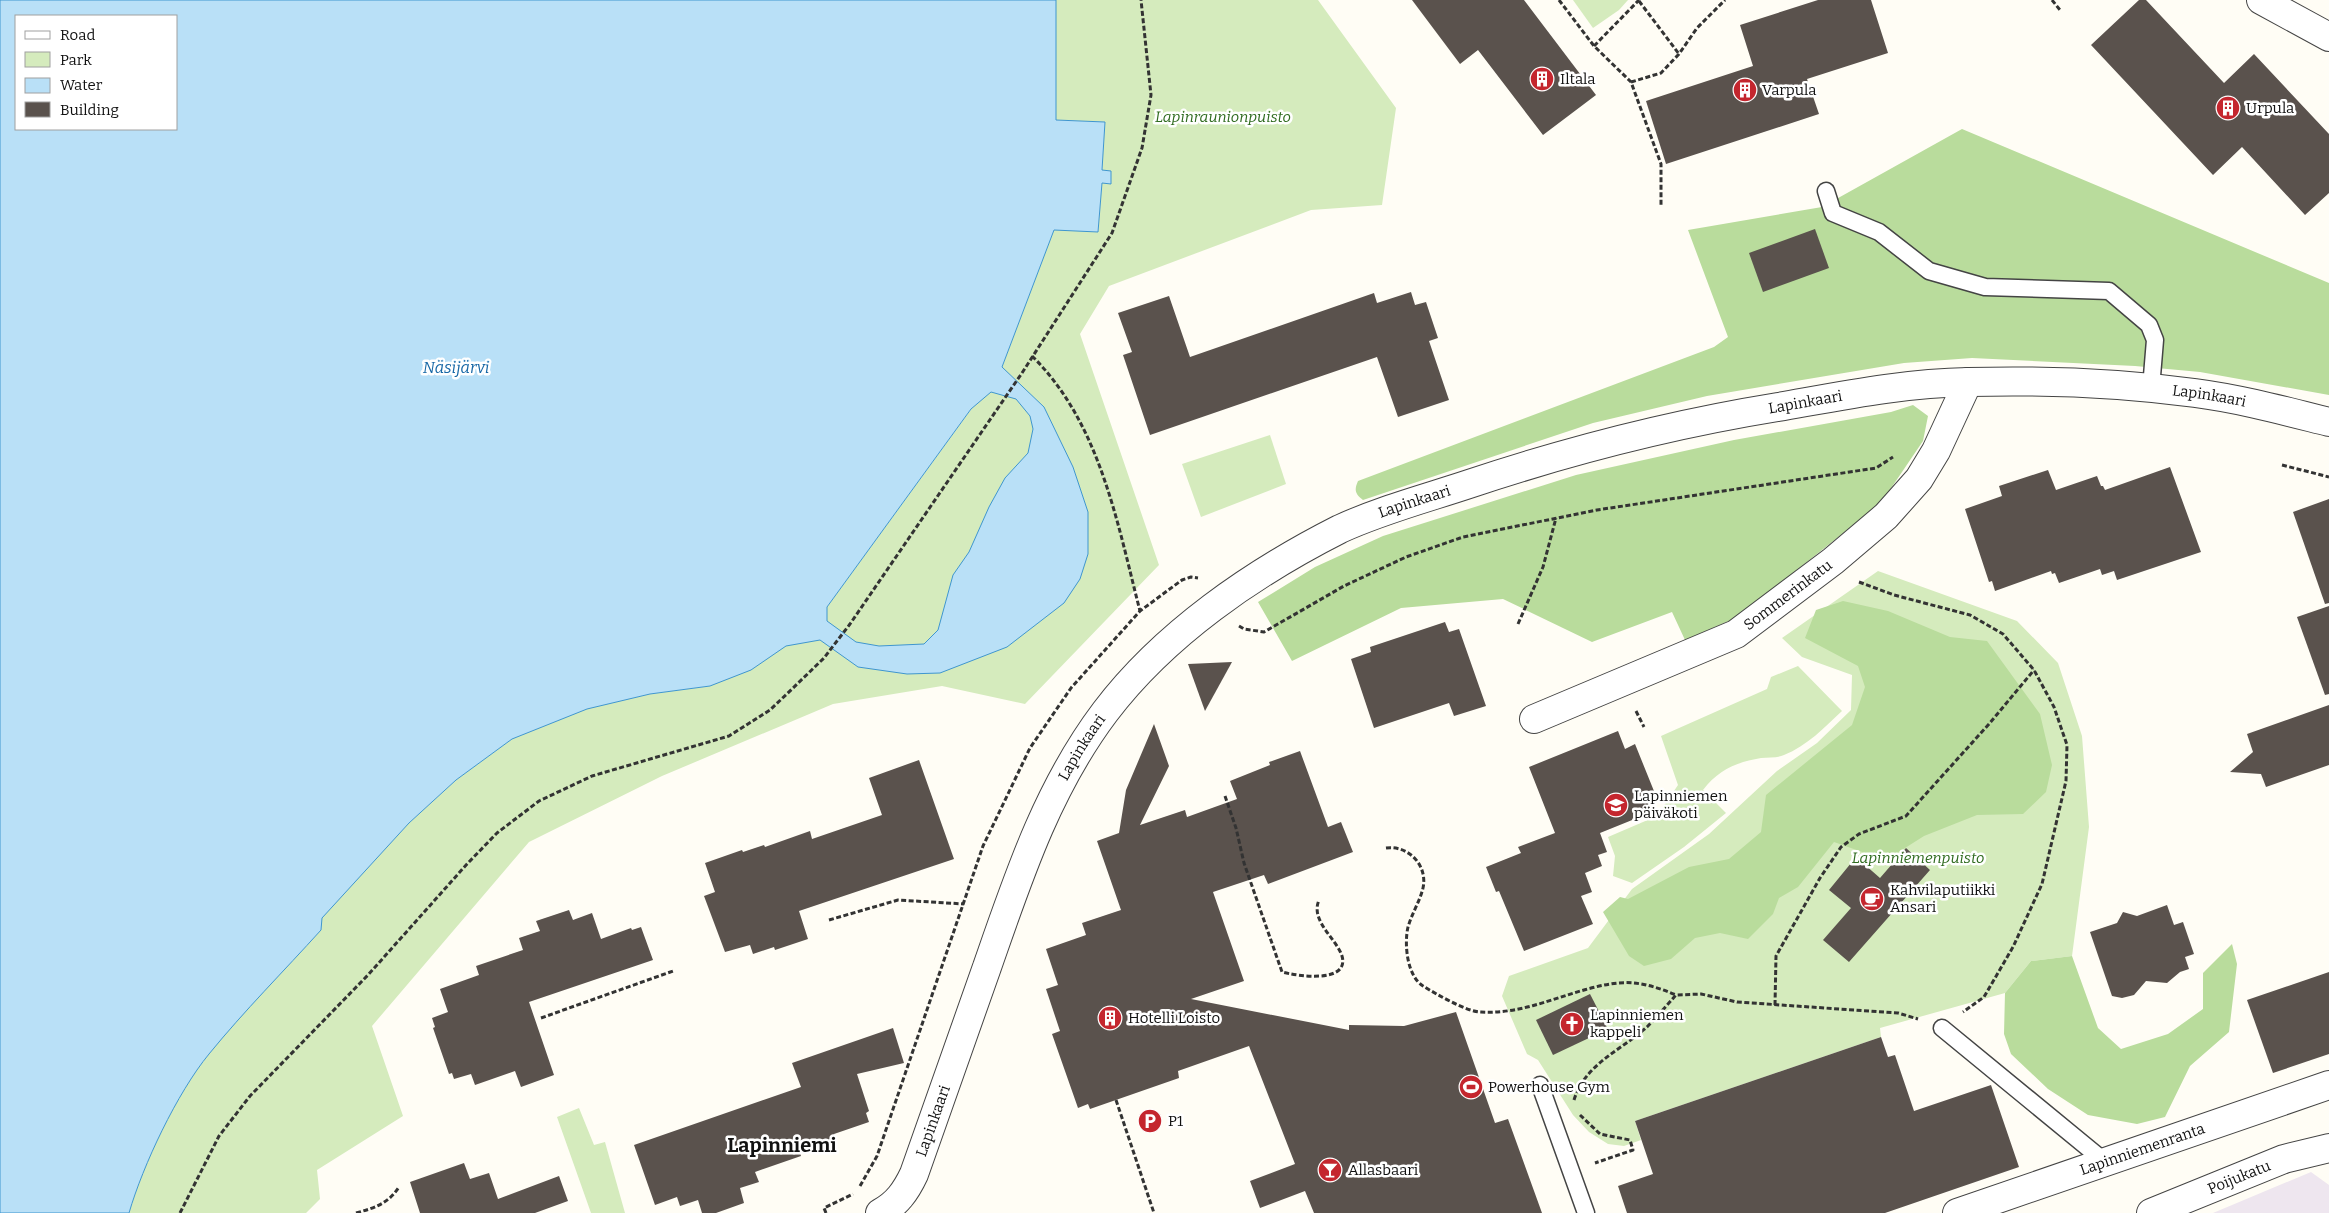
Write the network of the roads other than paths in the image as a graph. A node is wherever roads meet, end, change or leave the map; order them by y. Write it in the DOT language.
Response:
graph roads {
  1 [pos="2261,0"];
  2 [pos="2329,37"];
  3 [pos="1826,191"];
  4 [pos="1968,382"];
  5 [pos="2151,388"];
  6 [pos="2329,422"];
  7 [pos="1534,719"];
  8 [pos="1942,1028"];
  9 [pos="1540,1084"];
  10 [pos="2329,1085"];
  11 [pos="2329,1148"];
  12 [pos="2104,1161"];
  13 [pos="880,1213"];
  14 [pos="1586,1213"];
  15 [pos="1956,1213"];
  16 [pos="2151,1213"];
  1 -- 2 [label="street"];
  3 -- 5 [label="lane"];
  4 -- 5 [label="street, Lapinkaari"];
  4 -- 7 [label="street, Sommerinkatu"];
  4 -- 13 [label="street, Lapinkaari"];
  5 -- 6 [label="street, Lapinkaari"];
  8 -- 12 [label="lane"];
  9 -- 14 [label="lane"];
  10 -- 12 [label="street, Lapinniemenranta"];
  11 -- 16 [label="street, Poijukatu"];
  12 -- 15 [label="street, Lapinniemenranta"];
}
